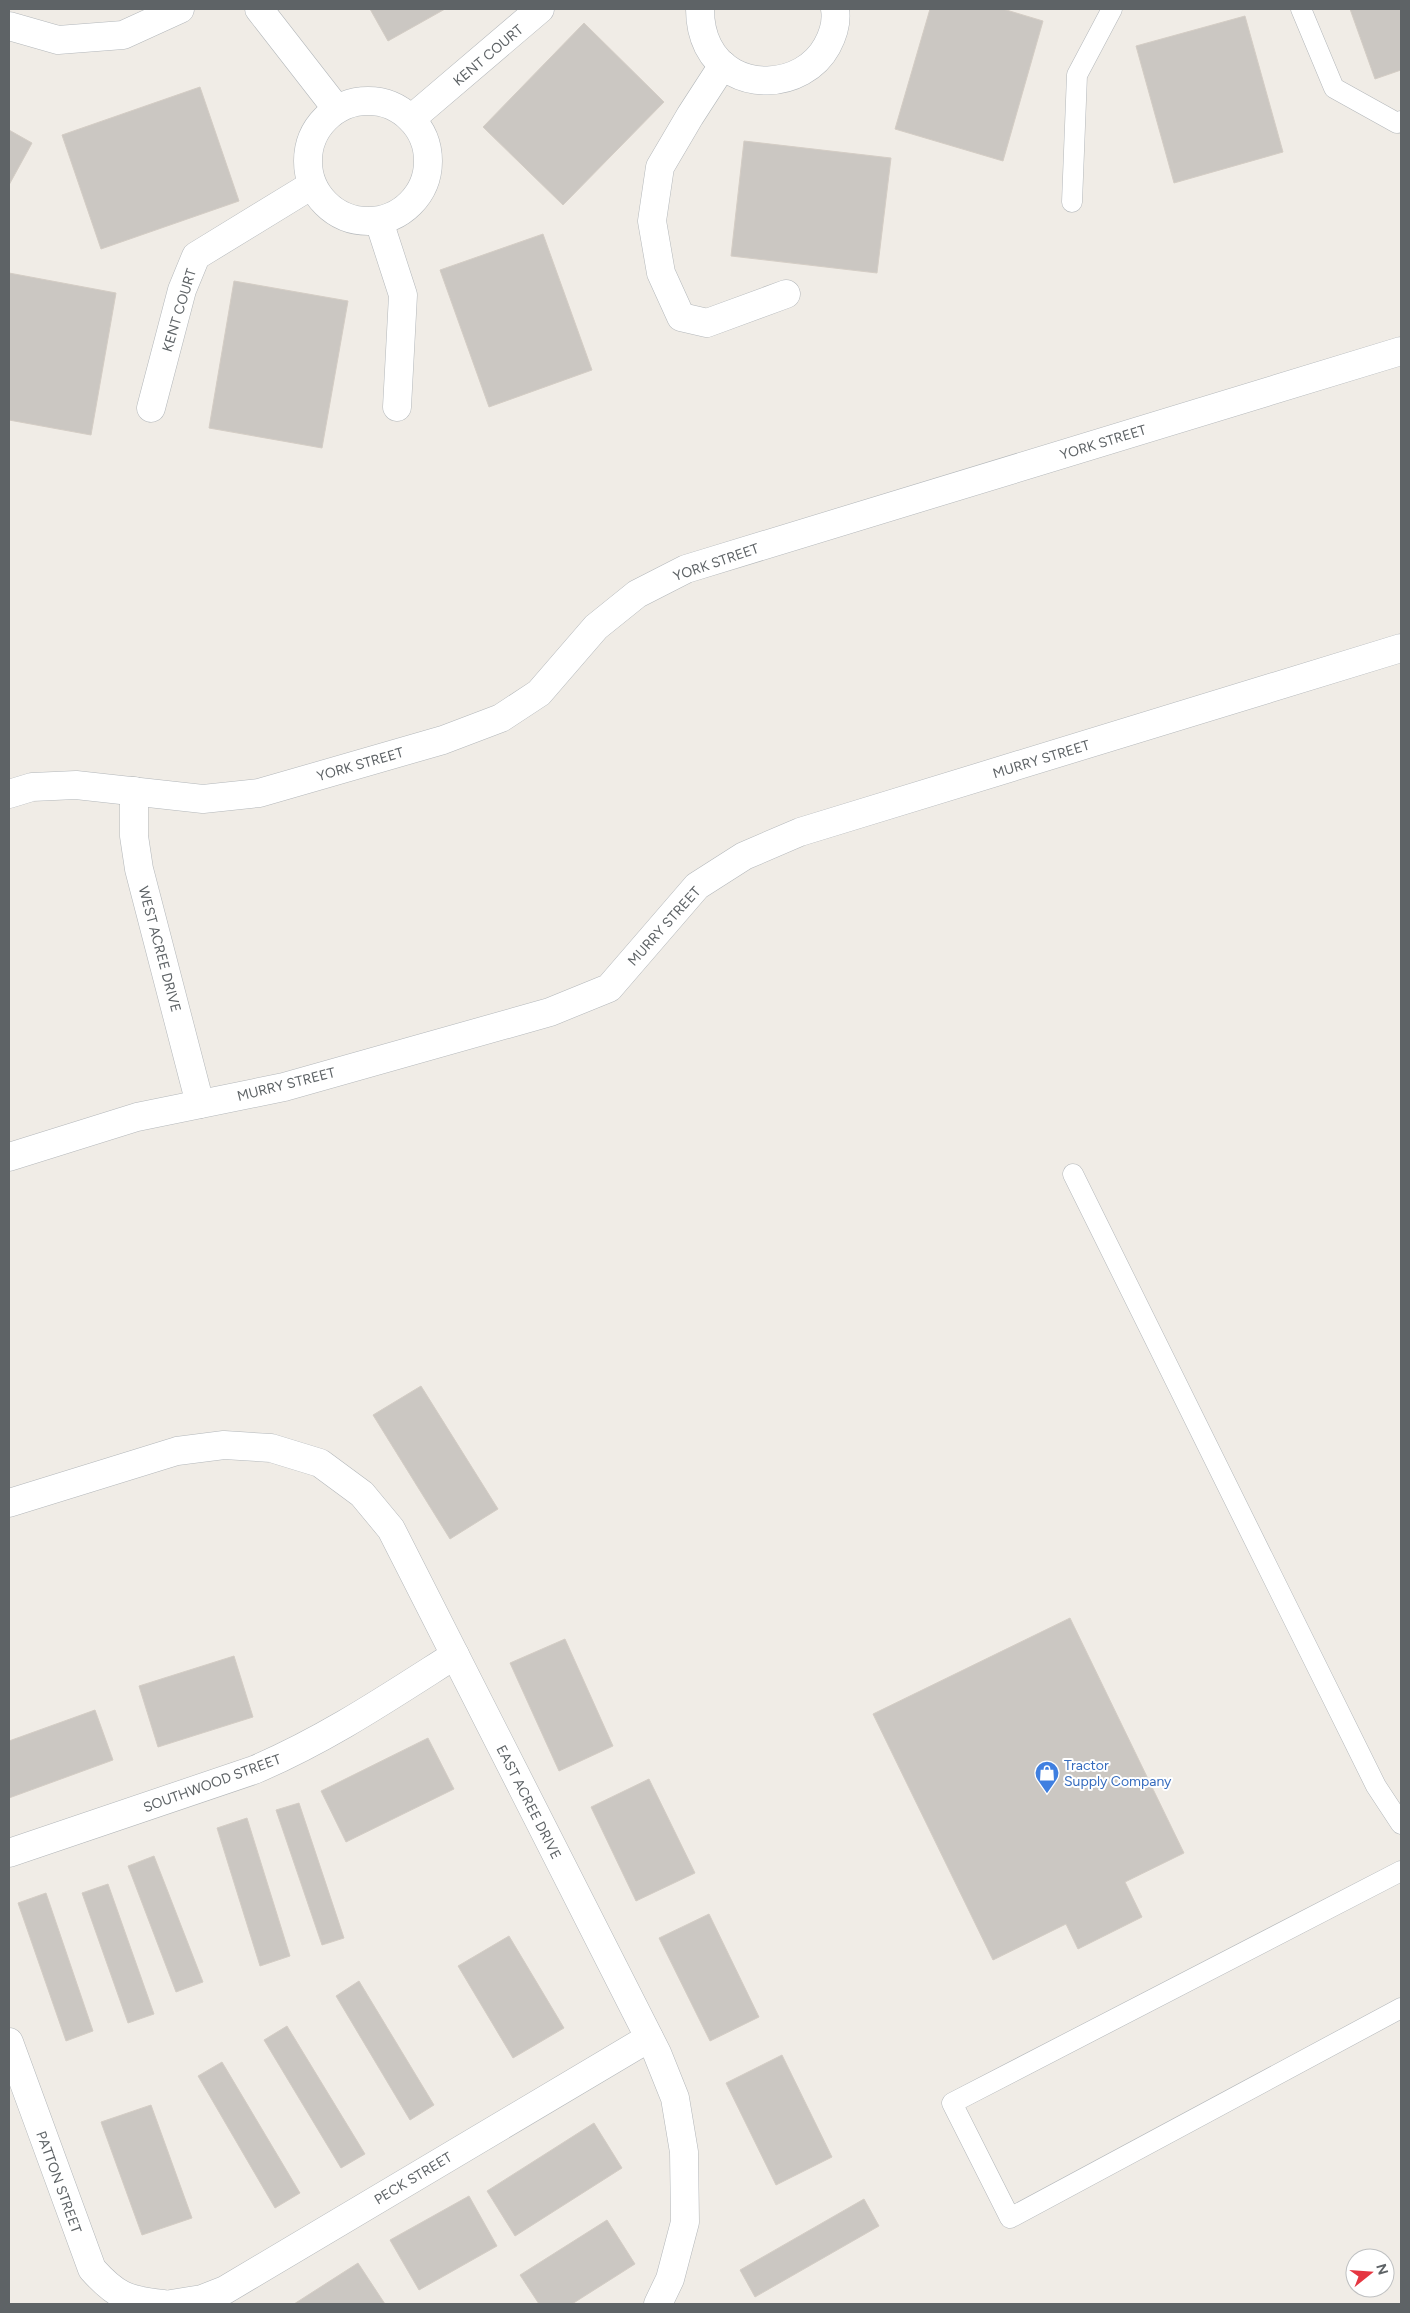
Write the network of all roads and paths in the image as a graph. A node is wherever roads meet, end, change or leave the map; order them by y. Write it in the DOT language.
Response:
graph roads {
  1 [pos="180,9"];
  2 [pos="259,9"];
  3 [pos="540,9"];
  4 [pos="700,9"];
  5 [pos="835,9"];
  6 [pos="1112,9"];
  7 [pos="1301,9"];
  8 [pos="9,26"];
  9 [pos="723,65"];
  10 [pos="336,108"];
  11 [pos="412,119"];
  12 [pos="1401,121"];
  13 [pos="312,185"];
  14 [pos="1072,202"];
  15 [pos="379,221"];
  16 [pos="786,294"];
  17 [pos="1401,351"];
  18 [pos="397,407"];
  19 [pos="151,408"];
  20 [pos="1401,648"];
  21 [pos="134,791"];
  22 [pos="9,794"];
  23 [pos="200,1104"];
  24 [pos="9,1157"];
  25 [pos="1073,1174"];
  26 [pos="9,1503"];
  27 [pos="455,1655"];
  28 [pos="1401,1824"];
  29 [pos="9,1853"];
  30 [pos="1401,1870"];
  31 [pos="1401,2008"];
  32 [pos="649,2038"];
  33 [pos="9,2042"];
  34 [pos="163,2304"];
  35 [pos="171,2304"];
  36 [pos="658,2304"];
  1 -- 8 [label="street"];
  2 -- 10 [label="street"];
  3 -- 11 [label="street, KENT COURT"];
  4 -- 9 [label="street"];
  5 -- 9 [label="street"];
  6 -- 14 [label="lane"];
  7 -- 12 [label="lane"];
  9 -- 16 [label="street"];
  10 -- 11 [label="street"];
  10 -- 13 [label="street"];
  11 -- 15 [label="street"];
  13 -- 15 [label="street"];
  13 -- 19 [label="street, KENT COURT"];
  15 -- 18 [label="street"];
  17 -- 21 [label="street, YORK STREET"];
  20 -- 23 [label="street, MURRY STREET"];
  21 -- 22 [label="street, YORK STREET"];
  21 -- 23 [label="street, WEST ACREE DRIVE"];
  23 -- 24 [label="street, MURRY STREET"];
  25 -- 28 [label="lane"];
  26 -- 27 [label="street, EAST ACREE DRIVE"];
  27 -- 29 [label="street, SOUTHWOOD STREET"];
  27 -- 32 [label="street, EAST ACREE DRIVE"];
  30 -- 31 [label="lane"];
  32 -- 35 [label="street, PECK STREET"];
  32 -- 36 [label="street, EAST ACREE DRIVE"];
  33 -- 34 [label="street, PATTON STREET"];
}
